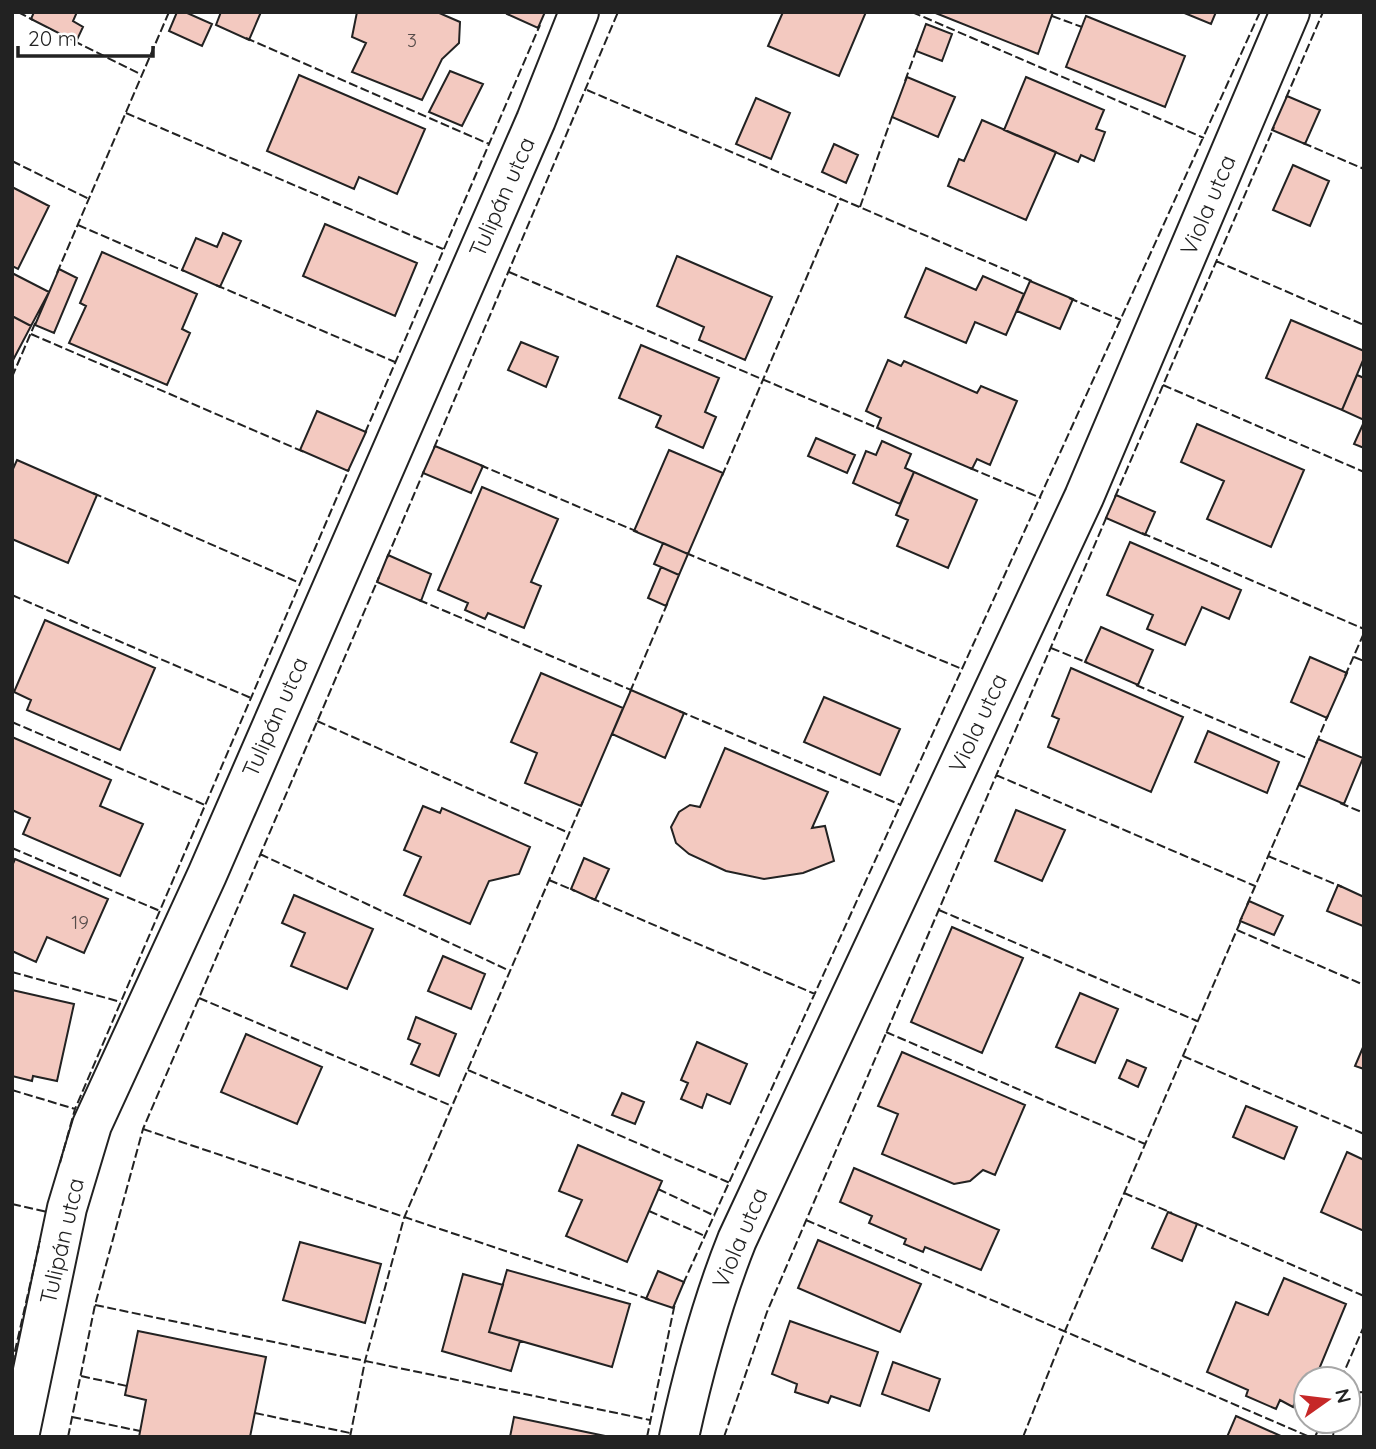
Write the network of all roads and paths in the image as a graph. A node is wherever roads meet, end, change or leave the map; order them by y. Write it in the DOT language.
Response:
graph roads {
  1 [pos="579,12"];
  2 [pos="1290,12"];
  3 [pos="1364,1412"];
  4 [pos="19,1437"];
  5 [pos="679,1437"];
  6 [pos="1353,1437"];
  1 -- 4 [label="street, Tulipán utca"];
  2 -- 5 [label="street, Viola utca"];
  3 -- 6 [label="street"];
}
